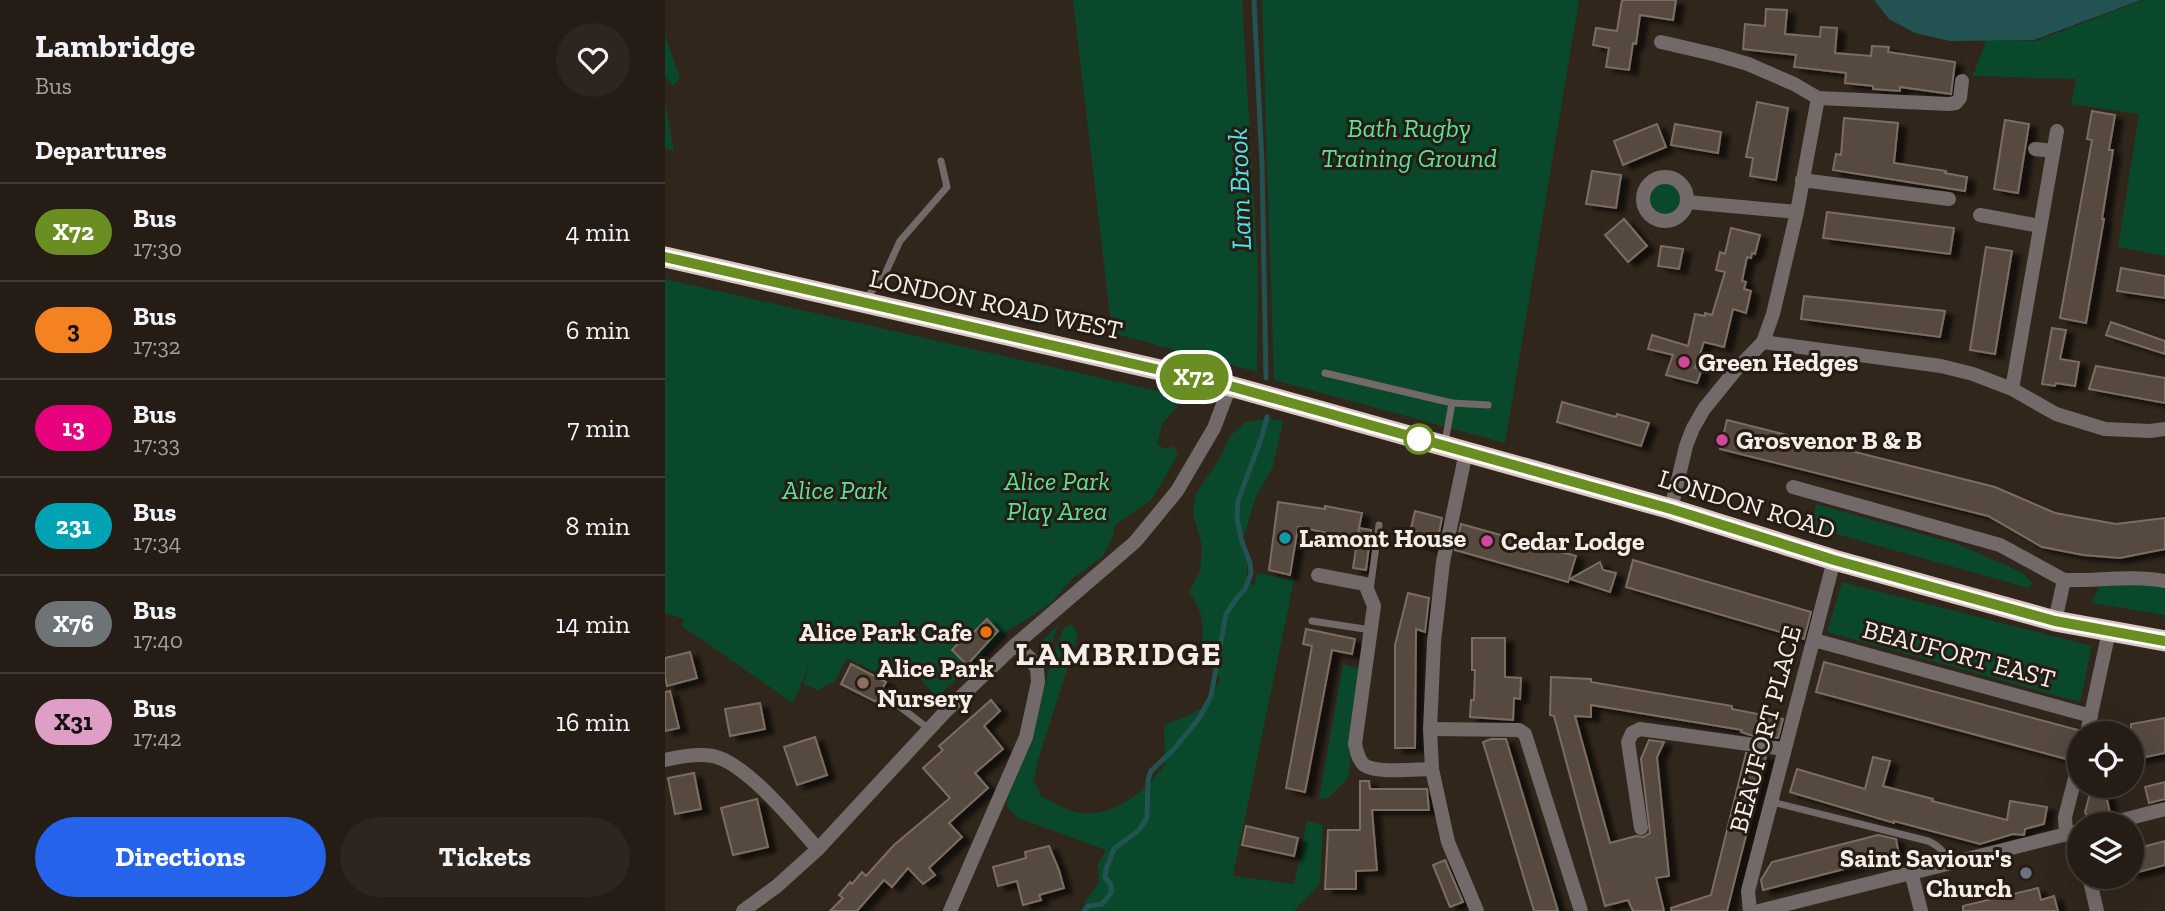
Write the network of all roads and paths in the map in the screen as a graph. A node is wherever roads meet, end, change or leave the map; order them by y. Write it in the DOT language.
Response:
graph roads {
  1 [pos="1661,43"];
  2 [pos="1962,81"];
  3 [pos="1818,98"];
  4 [pos="2057,131"];
  5 [pos="2035,149"];
  6 [pos="2053,151"];
  7 [pos="941,161"];
  8 [pos="1802,180"];
  9 [pos="1949,199"];
  10 [pos="1687,202"];
  11 [pos="1797,212"];
  12 [pos="1980,215"];
  13 [pos="2040,226"];
  14 [pos="665,257"];
  15 [pos="863,303"];
  16 [pos="1763,342"];
  17 [pos="1325,373"];
  18 [pos="1230,386"];
  19 [pos="2012,389"];
  20 [pos="1452,403"];
  21 [pos="1488,405"];
  22 [pos="1314,410"];
  23 [pos="2165,429"];
  24 [pos="1444,446"];
  25 [pos="1466,452"];
  26 [pos="1793,487"];
  27 [pos="1671,509"];
  28 [pos="1379,525"];
  29 [pos="1834,560"];
  30 [pos="1318,575"];
  31 [pos="2064,580"];
  32 [pos="2165,581"];
  33 [pos="1369,594"];
  34 [pos="1312,621"];
  35 [pos="2055,621"];
  36 [pos="1371,630"];
  37 [pos="2109,631"];
  38 [pos="1814,640"];
  39 [pos="2165,641"];
  40 [pos="1015,645"];
  41 [pos="899,705"];
  42 [pos="2091,716"];
  43 [pos="2090,721"];
  44 [pos="930,729"];
  45 [pos="1430,729"];
  46 [pos="1784,749"];
  47 [pos="665,760"];
  48 [pos="1432,769"];
  49 [pos="2070,798"];
  50 [pos="1772,802"];
  51 [pos="2165,809"];
  52 [pos="2144,814"];
  53 [pos="2067,821"];
  54 [pos="1641,828"];
  55 [pos="2067,837"];
  56 [pos="818,849"];
  57 [pos="1949,863"];
  58 [pos="1911,872"];
  59 [pos="2091,889"];
  60 [pos="743,911"];
  61 [pos="950,911"];
  62 [pos="1477,911"];
  63 [pos="1581,911"];
  64 [pos="1750,911"];
  65 [pos="1759,911"];
  66 [pos="1921,911"];
  67 [pos="2097,911"];
  1 -- 3 [label="street"];
  2 -- 3 [label="street"];
  3 -- 8 [label="street"];
  4 -- 6 [label="street"];
  5 -- 6 [label="street"];
  6 -- 13 [label="street"];
  7 -- 15 [label="lane"];
  8 -- 9 [label="street"];
  8 -- 11 [label="street"];
  10 -- 11 [label="street"];
  11 -- 16 [label="street"];
  12 -- 13 [label="street"];
  13 -- 19 [label="street"];
  14 -- 15 [label="highway, LONDON ROAD WEST"];
  15 -- 18 [label="highway, LONDON ROAD WEST"];
  16 -- 19 [label="street"];
  16 -- 27 [label="street"];
  17 -- 20 [label="lane"];
  18 -- 22 [label="highway, LONDON ROAD WEST"];
  18 -- 40 [label="street"];
  19 -- 23 [label="street"];
  20 -- 21 [label="lane"];
  20 -- 24 [label="lane"];
  22 -- 24 [label="highway, LONDON ROAD"];
  24 -- 25 [label="highway, LONDON ROAD"];
  25 -- 27 [label="highway, LONDON ROAD"];
  25 -- 45 [label="street"];
  26 -- 31 [label="street"];
  27 -- 29 [label="highway, LONDON ROAD"];
  28 -- 33 [label="lane"];
  29 -- 35 [label="highway, LONDON ROAD"];
  29 -- 38 [label="street, BEAUFORT PLACE"];
  30 -- 33 [label="street"];
  31 -- 32 [label="street"];
  31 -- 35 [label="street"];
  33 -- 36 [label="street"];
  34 -- 36 [label="lane"];
  35 -- 37 [label="highway, LONDON ROAD"];
  36 -- 48 [label="street"];
  37 -- 39 [label="highway, LONDON ROAD"];
  37 -- 42 [label="street"];
  38 -- 42 [label="street, BEAUFORT EAST"];
  38 -- 46 [label="street, BEAUFORT PLACE"];
  40 -- 44 [label="street"];
  40 -- 61 [label="street"];
  41 -- 44 [label="lane"];
  42 -- 43 [label="street"];
  44 -- 56 [label="street"];
  45 -- 48 [label="street"];
  45 -- 63 [label="street"];
  46 -- 50 [label="street, BEAUFORT PLACE"];
  46 -- 54 [label="street"];
  47 -- 56 [label="street"];
  48 -- 62 [label="street"];
  49 -- 53 [label="street"];
  50 -- 57 [label="lane"];
  50 -- 64 [label="street, BEAUFORT PLACE"];
  51 -- 52 [label="street"];
  55 -- 57 [label="street"];
  56 -- 60 [label="street"];
  57 -- 58 [label="street"];
  58 -- 65 [label="street"];
  58 -- 66 [label="street"];
  59 -- 67 [label="street"];
}
